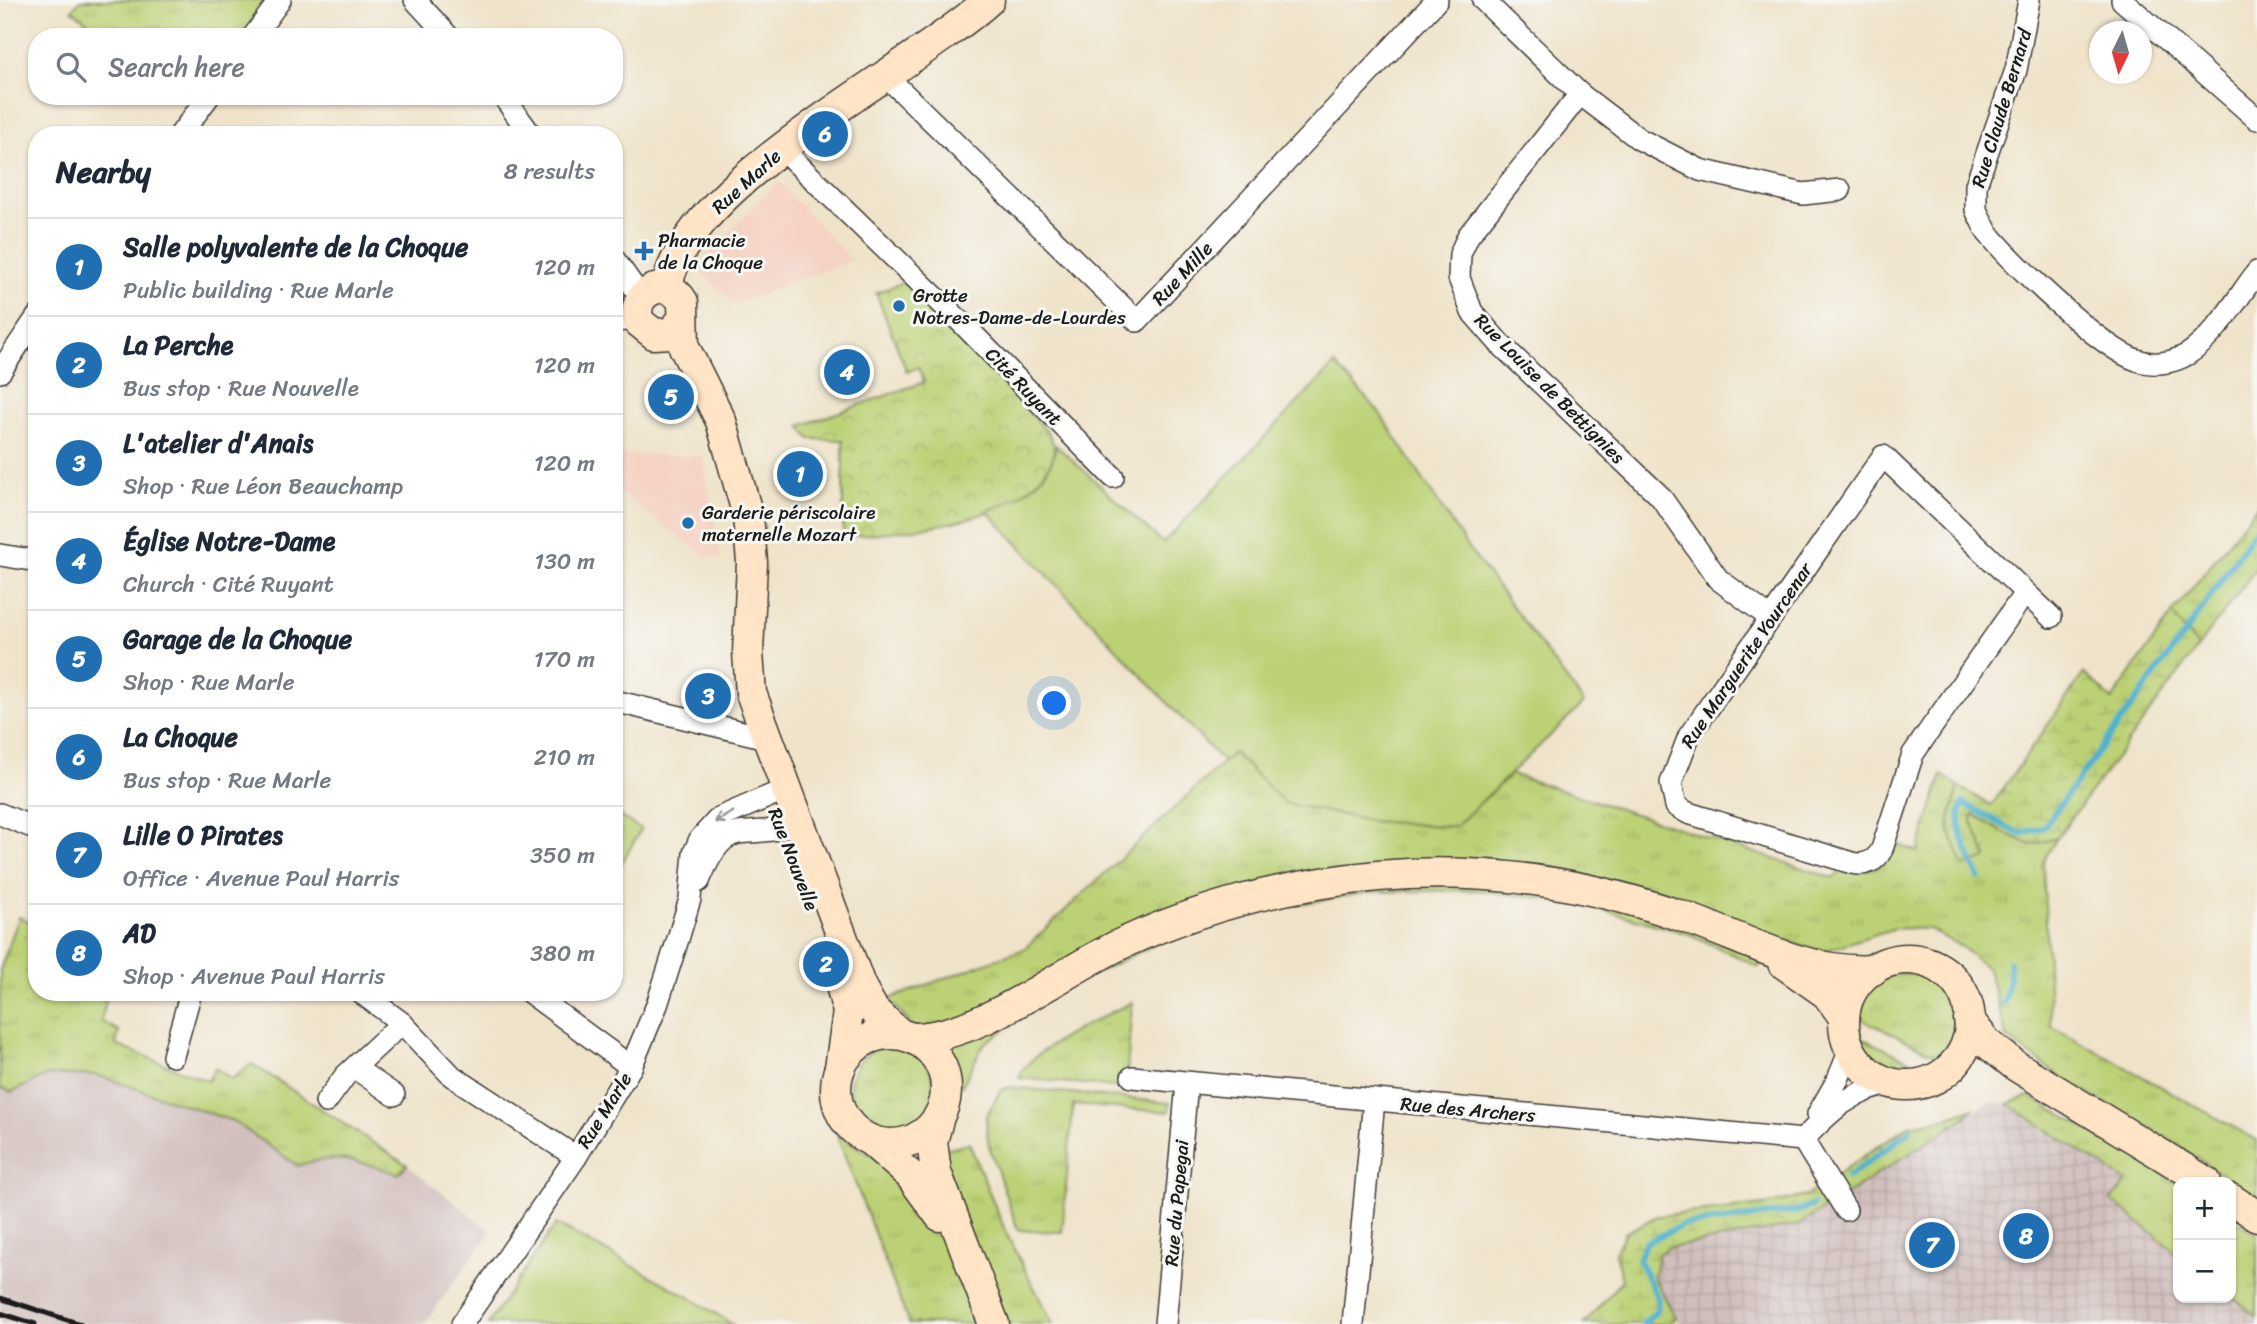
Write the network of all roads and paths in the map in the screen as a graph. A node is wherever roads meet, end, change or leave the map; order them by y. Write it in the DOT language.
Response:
graph roads {
  1 [pos="280,0"];
  2 [pos="415,0"];
  3 [pos="989,0"];
  4 [pos="1437,0"];
  5 [pos="1483,0"];
  6 [pos="2029,0"];
  7 [pos="2122,0"];
  8 [pos="260,28"];
  9 [pos="441,28"];
  10 [pos="887,77"];
  11 [pos="1580,94"];
  12 [pos="202,105"];
  13 [pos="509,105"];
  14 [pos="2257,119"];
  15 [pos="187,126"];
  16 [pos="525,126"];
  17 [pos="782,149"];
  18 [pos="1840,190"];
  19 [pos="2257,272"];
  20 [pos="623,275"];
  21 [pos="644,312"];
  22 [pos="28,330"];
  23 [pos="0,372"];
  24 [pos="1113,477"];
  25 [pos="0,549"];
  26 [pos="19,558"];
  27 [pos="2025,593"];
  28 [pos="1769,617"];
  29 [pos="2051,617"];
  30 [pos="623,703"];
  31 [pos="756,735"];
  32 [pos="778,792"];
  33 [pos="0,814"];
  34 [pos="28,825"];
  35 [pos="791,827"];
  36 [pos="690,899"];
  37 [pos="1753,945"];
  38 [pos="1873,970"];
  39 [pos="188,1001"];
  40 [pos="372,1001"];
  41 [pos="541,1001"];
  42 [pos="1017,1001"];
  43 [pos="1844,1017"];
  44 [pos="1969,1020"];
  45 [pos="402,1023"];
  46 [pos="906,1036"];
  47 [pos="1850,1050"];
  48 [pos="173,1056"];
  49 [pos="1952,1065"];
  50 [pos="631,1067"];
  51 [pos="355,1068"];
  52 [pos="840,1068"];
  53 [pos="1132,1077"];
  54 [pos="1187,1083"];
  55 [pos="1893,1084"];
  56 [pos="2055,1092"];
  57 [pos="394,1095"];
  58 [pos="1374,1100"];
  59 [pos="326,1102"];
  60 [pos="942,1109"];
  61 [pos="870,1140"];
  62 [pos="1803,1140"];
  63 [pos="576,1157"];
  64 [pos="2198,1177"];
  65 [pos="2236,1202"];
  66 [pos="1846,1210"];
  67 [pos="2257,1216"];
  68 [pos="972,1269"];
  69 [pos="462,1324"];
  70 [pos="994,1324"];
  71 [pos="1165,1324"];
  72 [pos="1353,1324"];
  1 -- 8 [label="street"];
  2 -- 9 [label="street"];
  3 -- 10 [label="main road, Rue Marle"];
  4 -- 10 [label="street, Rue Mille"];
  5 -- 11 [label="street"];
  6 -- 19 [label="street, Rue Claude Bernard"];
  7 -- 14 [label="street"];
  10 -- 17 [label="main road, Rue Marle"];
  11 -- 18 [label="street"];
  11 -- 28 [label="street, Rue Louise de Bettignies"];
  12 -- 15 [label="street"];
  13 -- 16 [label="street"];
  17 -- 21 [label="main road, Rue Marle"];
  17 -- 24 [label="street, Cité Ruyant"];
  20 -- 21 [label="street"];
  21 -- 31 [label="main road"];
  21 -- 31 [label="main road"];
  22 -- 23 [label="street"];
  25 -- 26 [label="street"];
  27 -- 28 [label="street, Rue Marguerite Yourcenar"];
  27 -- 28 [label="street, Rue Marguerite Yourcenar"];
  27 -- 29 [label="street, Rue Marguerite Yourcenar"];
  30 -- 31 [label="street"];
  31 -- 32 [label="main road, Rue Nouvelle"];
  32 -- 35 [label="main road, Rue Nouvelle"];
  32 -- 36 [label="street, Rue Marle, one-way"];
  33 -- 34 [label="street"];
  35 -- 36 [label="street, Rue Marle"];
  35 -- 46 [label="main road, Rue Nouvelle"];
  35 -- 52 [label="main road, Rue Nouvelle"];
  36 -- 50 [label="street, Rue Marle"];
  37 -- 38 [label="main road"];
  37 -- 42 [label="main road"];
  37 -- 43 [label="main road"];
  38 -- 43 [label="main road"];
  38 -- 44 [label="main road"];
  39 -- 48 [label="street"];
  40 -- 45 [label="street"];
  41 -- 50 [label="street"];
  42 -- 46 [label="main road"];
  42 -- 60 [label="main road"];
  43 -- 47 [label="main road"];
  44 -- 49 [label="main road"];
  44 -- 56 [label="main road"];
  45 -- 51 [label="street"];
  45 -- 63 [label="street"];
  46 -- 52 [label="main road"];
  46 -- 60 [label="main road"];
  47 -- 55 [label="main road"];
  47 -- 62 [label="street"];
  49 -- 55 [label="main road"];
  49 -- 56 [label="main road"];
  50 -- 63 [label="street, Rue Marle"];
  51 -- 57 [label="street"];
  51 -- 59 [label="street"];
  52 -- 61 [label="main road"];
  53 -- 54 [label="street, Rue des Archers"];
  54 -- 58 [label="street, Rue des Archers"];
  54 -- 71 [label="street, Rue du Papegai"];
  55 -- 62 [label="street"];
  56 -- 64 [label="main road"];
  58 -- 62 [label="street, Rue des Archers"];
  58 -- 72 [label="street"];
  60 -- 61 [label="main road"];
  60 -- 68 [label="main road"];
  61 -- 68 [label="main road"];
  62 -- 66 [label="street"];
  63 -- 69 [label="street, Rue Marle"];
  65 -- 67 [label="main road"];
  68 -- 70 [label="main road"];
}
